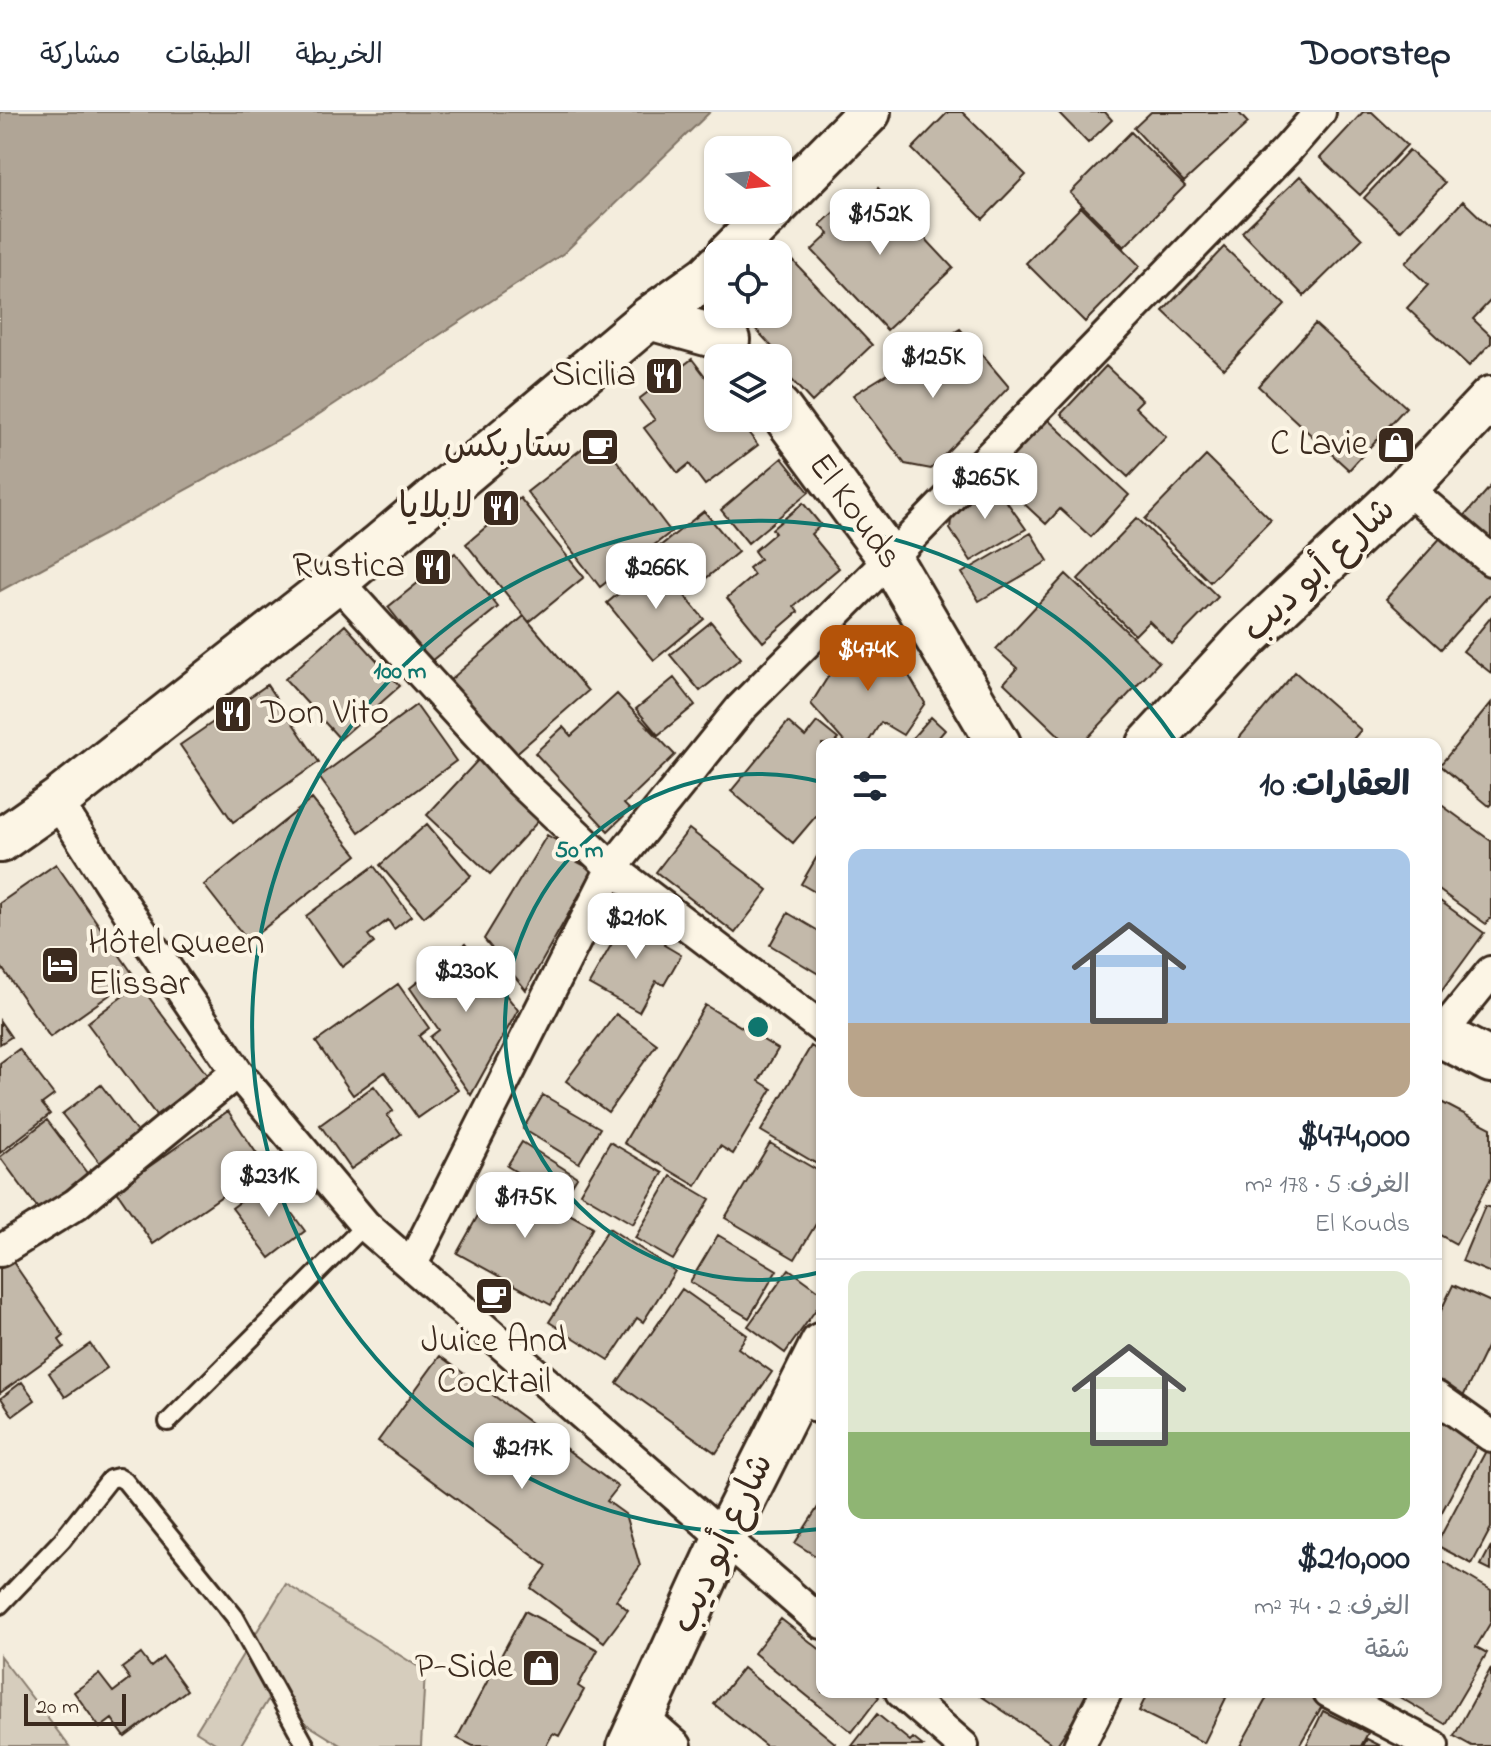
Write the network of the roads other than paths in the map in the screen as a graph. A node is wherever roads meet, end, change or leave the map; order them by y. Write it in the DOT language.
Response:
graph roads {
  1 [pos="869,112"];
  2 [pos="1320,112"];
  3 [pos="792,190"];
  4 [pos="704,306"];
  5 [pos="704,306"];
  6 [pos="649,318"];
  7 [pos="1491,398"];
  8 [pos="792,426"];
  9 [pos="1406,488"];
  10 [pos="890,559"];
  11 [pos="1491,560"];
  12 [pos="337,581"];
  13 [pos="995,738"];
  14 [pos="1155,738"];
  15 [pos="57,801"];
  16 [pos="0,841"];
  17 [pos="612,868"];
  18 [pos="1491,972"];
  19 [pos="816,1023"];
  20 [pos="1442,1030"];
  21 [pos="1442,1038"];
  22 [pos="1491,1061"];
  23 [pos="237,1072"];
  24 [pos="365,1225"];
  25 [pos="0,1251"];
  26 [pos="412,1264"];
  27 [pos="816,1371"];
  28 [pos="1442,1401"];
  29 [pos="809,1402"];
  30 [pos="168,1422"];
  31 [pos="1491,1436"];
  32 [pos="724,1539"];
  33 [pos="0,1605"];
  34 [pos="816,1618"];
  35 [pos="908,1698"];
  36 [pos="1103,1698"];
  37 [pos="1341,1698"];
  38 [pos="636,1732"];
  39 [pos="306,1746"];
  40 [pos="676,1746"];
  41 [pos="963,1746"];
  42 [pos="1079,1746"];
  43 [pos="1433,1746"];
  1 -- 3 [label="main road"];
  2 -- 10 [label="street"];
  4 -- 6 [label="main road"];
  5 -- 6 [label="main road"];
  6 -- 12 [label="main road"];
  7 -- 9 [label="main road, شارع أبو ديب"];
  8 -- 10 [label="main road, El Kouds"];
  9 -- 11 [label="street"];
  9 -- 14 [label="main road, شارع أبو ديب"];
  10 -- 13 [label="main road, El Kouds"];
  10 -- 17 [label="street"];
  12 -- 15 [label="main road"];
  12 -- 17 [label="street"];
  15 -- 16 [label="main road"];
  15 -- 23 [label="street"];
  17 -- 19 [label="street"];
  17 -- 26 [label="street"];
  18 -- 20 [label="street"];
  21 -- 22 [label="main road"];
  23 -- 24 [label="street"];
  23 -- 25 [label="street"];
  24 -- 26 [label="street"];
  24 -- 30 [label="lane"];
  26 -- 32 [label="street"];
  27 -- 29 [label="main road, شارع أبو ديب"];
  28 -- 31 [label="street"];
  29 -- 32 [label="main road, شارع أبو ديب"];
  32 -- 34 [label="street"];
  32 -- 38 [label="main road, شارع أبو ديب"];
  33 -- 39 [label="lane"];
  35 -- 41 [label="street"];
  36 -- 42 [label="street"];
  37 -- 43 [label="street"];
  38 -- 40 [label="street"];
}
